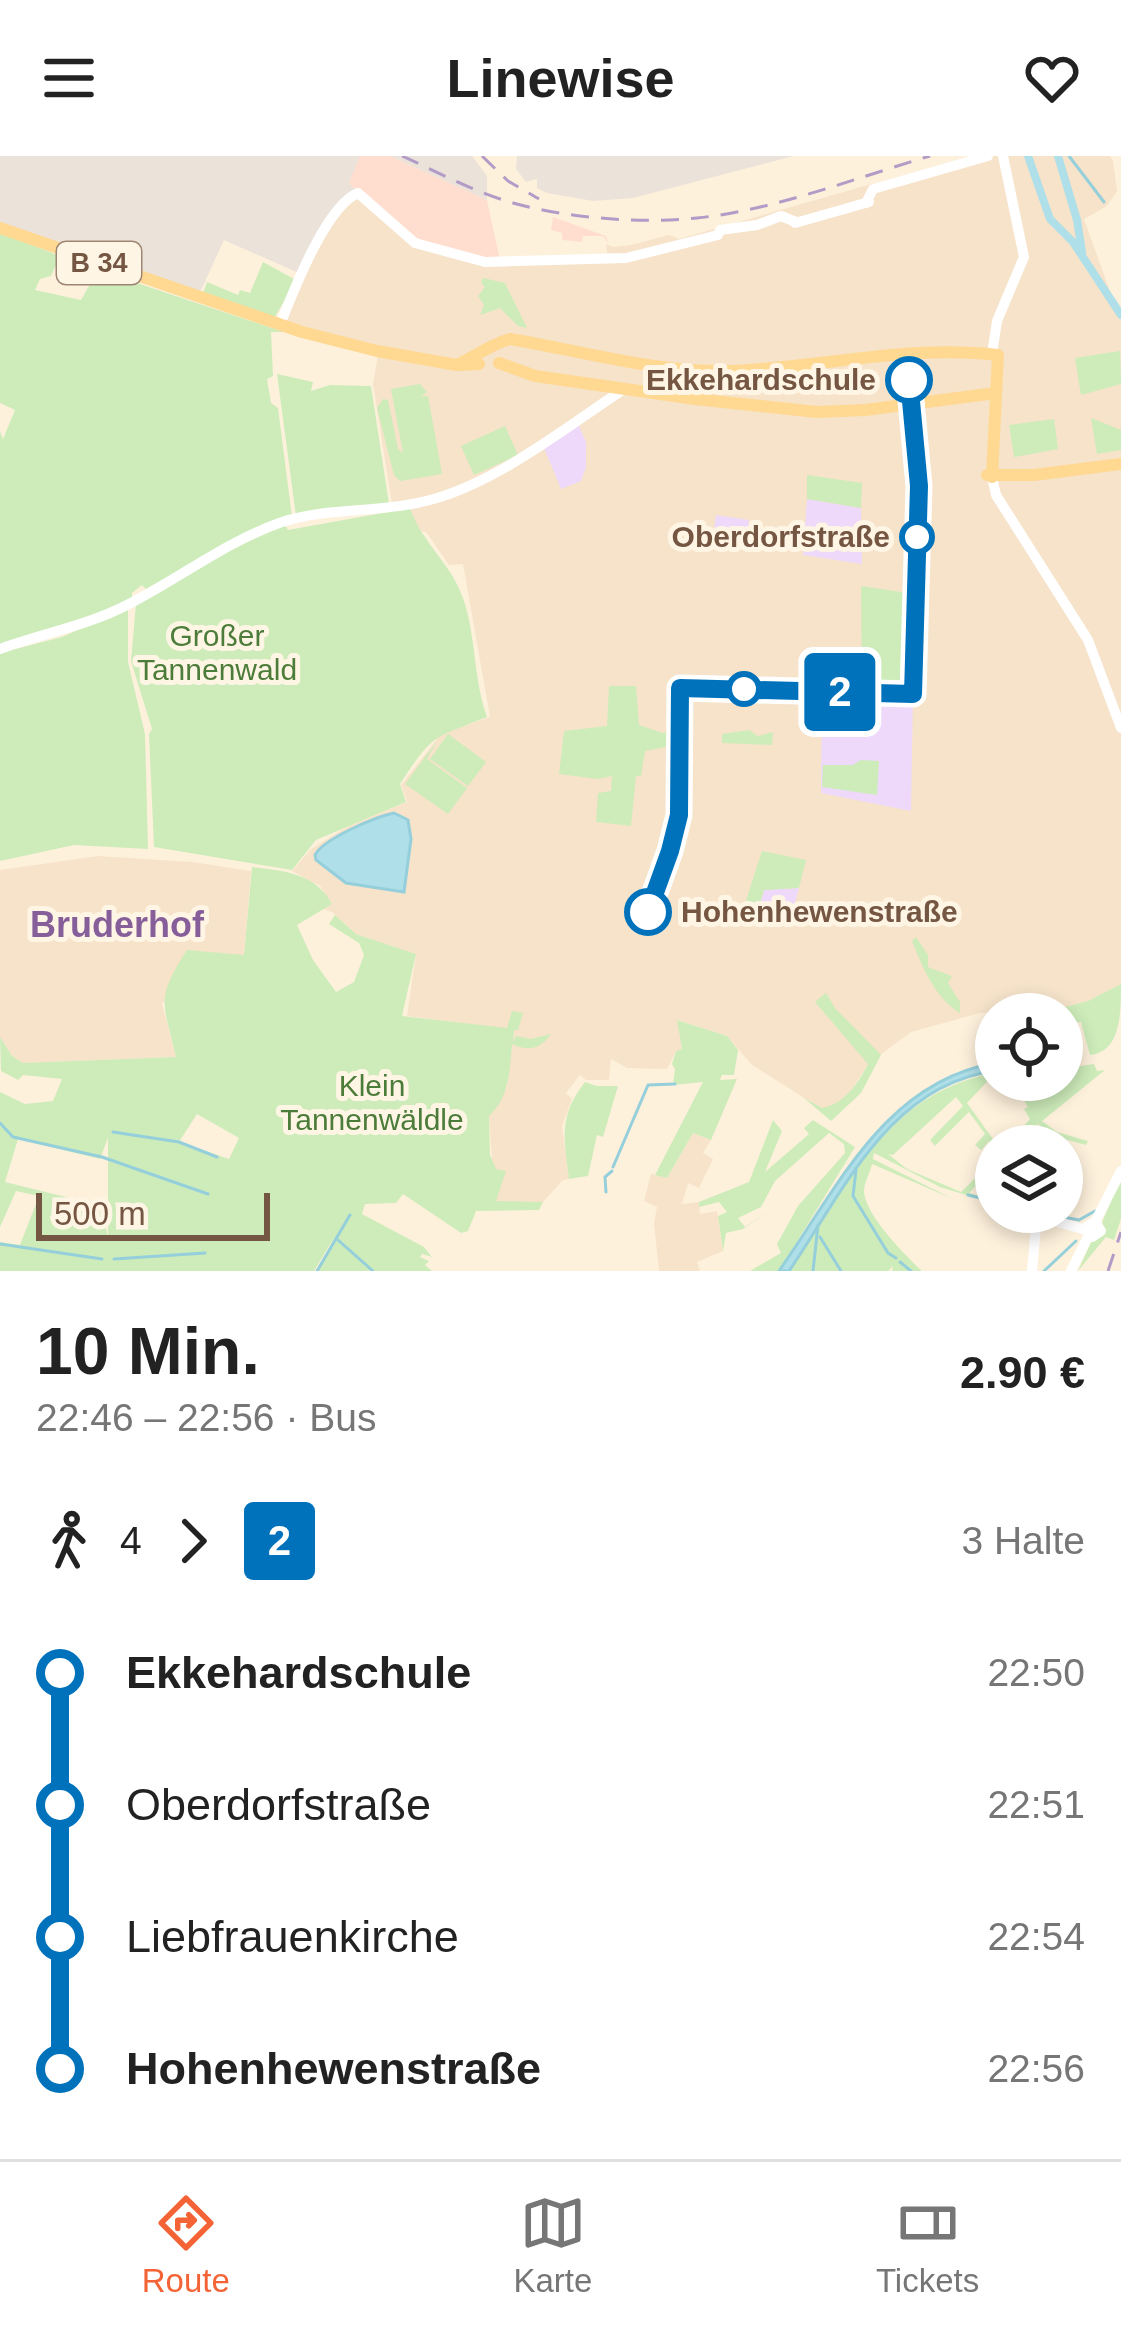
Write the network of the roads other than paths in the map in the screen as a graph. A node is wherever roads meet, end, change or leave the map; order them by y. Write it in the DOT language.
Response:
graph roads {
  1 [pos="996,157"];
  2 [pos="0,228"];
  3 [pos="278,319"];
  4 [pos="485,354"];
  5 [pos="995,355"];
  6 [pos="500,363"];
  7 [pos="617,391"];
  8 [pos="989,397"];
  9 [pos="1121,464"];
  10 [pos="990,483"];
  11 [pos="0,649"];
  12 [pos="1121,728"];
  13 [pos="1118,1177"];
  14 [pos="1087,1226"];
  15 [pos="1033,1271"];
  16 [pos="1074,1271"];
  1 -- 3 [label="main road"];
  1 -- 5 [label="main road"];
  2 -- 3 [label="main road, B 34"];
  3 -- 4 [label="main road, B 34"];
  4 -- 5 [label="main road"];
  4 -- 6 [label="main road"];
  4 -- 6 [label="main road"];
  5 -- 8 [label="main road"];
  6 -- 7 [label="main road"];
  7 -- 8 [label="main road"];
  7 -- 11 [label="main road"];
  8 -- 10 [label="main road"];
  9 -- 10 [label="main road"];
  10 -- 12 [label="main road"];
  13 -- 14 [label="main road"];
  14 -- 15 [label="main road"];
  14 -- 16 [label="main road"];
}
